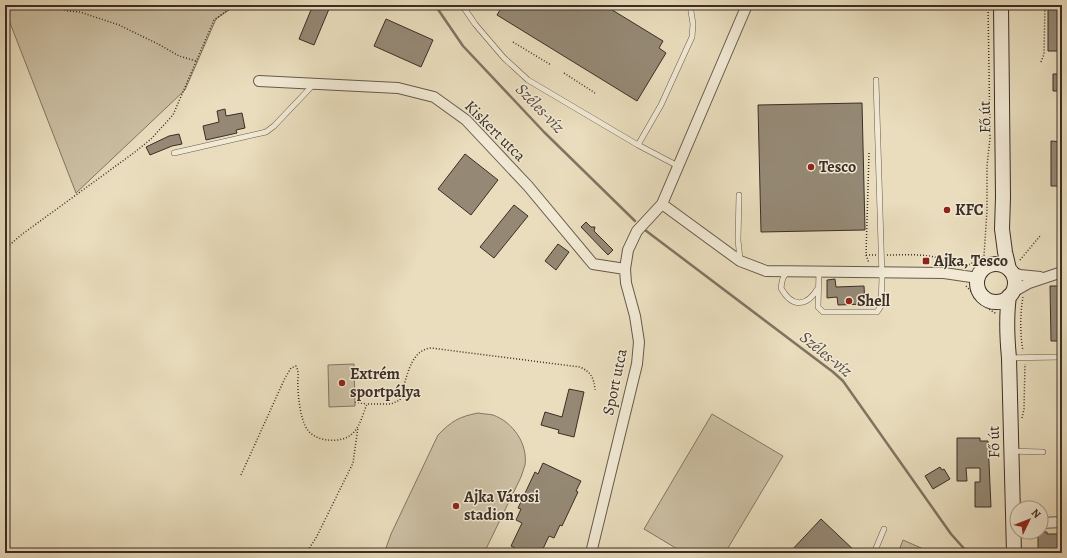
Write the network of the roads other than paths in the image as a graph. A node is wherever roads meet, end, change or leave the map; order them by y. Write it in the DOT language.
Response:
graph roads {
  1 [pos="462,5"];
  2 [pos="690,5"];
  3 [pos="747,5"];
  4 [pos="1001,5"];
  5 [pos="876,80"];
  6 [pos="259,81"];
  7 [pos="314,84"];
  8 [pos="638,145"];
  9 [pos="174,153"];
  10 [pos="678,166"];
  11 [pos="739,195"];
  12 [pos="662,204"];
  13 [pos="1002,230"];
  14 [pos="740,261"];
  15 [pos="988,266"];
  16 [pos="1012,266"];
  17 [pos="625,269"];
  18 [pos="790,271"];
  19 [pos="819,271"];
  20 [pos="877,272"];
  21 [pos="1062,272"];
  22 [pos="1044,277"];
  23 [pos="978,278"];
  24 [pos="818,287"];
  25 [pos="1015,294"];
  26 [pos="991,301"];
  27 [pos="1007,331"];
  28 [pos="1062,357"];
  29 [pos="1009,358"];
  30 [pos="1011,451"];
  31 [pos="1043,452"];
  32 [pos="1014,500"];
  33 [pos="1062,522"];
  34 [pos="1049,523"];
  35 [pos="884,530"];
  36 [pos="1014,540"];
  37 [pos="591,553"];
  38 [pos="874,553"];
  39 [pos="1014,553"];
  1 -- 8 [label="lane"];
  2 -- 8 [label="lane"];
  3 -- 10 [label="street"];
  4 -- 13 [label="main road, Fő út"];
  5 -- 20 [label="lane"];
  6 -- 7 [label="street, Kiskert utca"];
  7 -- 9 [label="lane"];
  7 -- 17 [label="street, Kiskert utca"];
  8 -- 10 [label="lane"];
  10 -- 12 [label="street"];
  11 -- 14 [label="lane"];
  12 -- 14 [label="street"];
  12 -- 17 [label="street, Sport utca"];
  13 -- 15 [label="main road, Fő út"];
  13 -- 16 [label="main road, Fő út"];
  14 -- 18 [label="street"];
  15 -- 16 [label="main road"];
  15 -- 23 [label="main road"];
  16 -- 22 [label="street"];
  16 -- 25 [label="main road"];
  17 -- 37 [label="street, Sport utca"];
  18 -- 19 [label="street"];
  18 -- 24 [label="lane"];
  19 -- 20 [label="street"];
  19 -- 24 [label="lane"];
  20 -- 23 [label="street"];
  20 -- 24 [label="lane"];
  21 -- 22 [label="street"];
  22 -- 25 [label="street"];
  23 -- 26 [label="main road"];
  25 -- 26 [label="main road"];
  25 -- 27 [label="main road, Fő út"];
  26 -- 27 [label="main road, Fő út"];
  27 -- 29 [label="main road, Fő út"];
  28 -- 29 [label="lane"];
  29 -- 30 [label="main road, Fő út"];
  30 -- 31 [label="lane"];
  30 -- 32 [label="main road, Fő út"];
  33 -- 34 [label="street"];
  35 -- 38 [label="lane"];
  36 -- 39 [label="main road, Fő út"];
}
